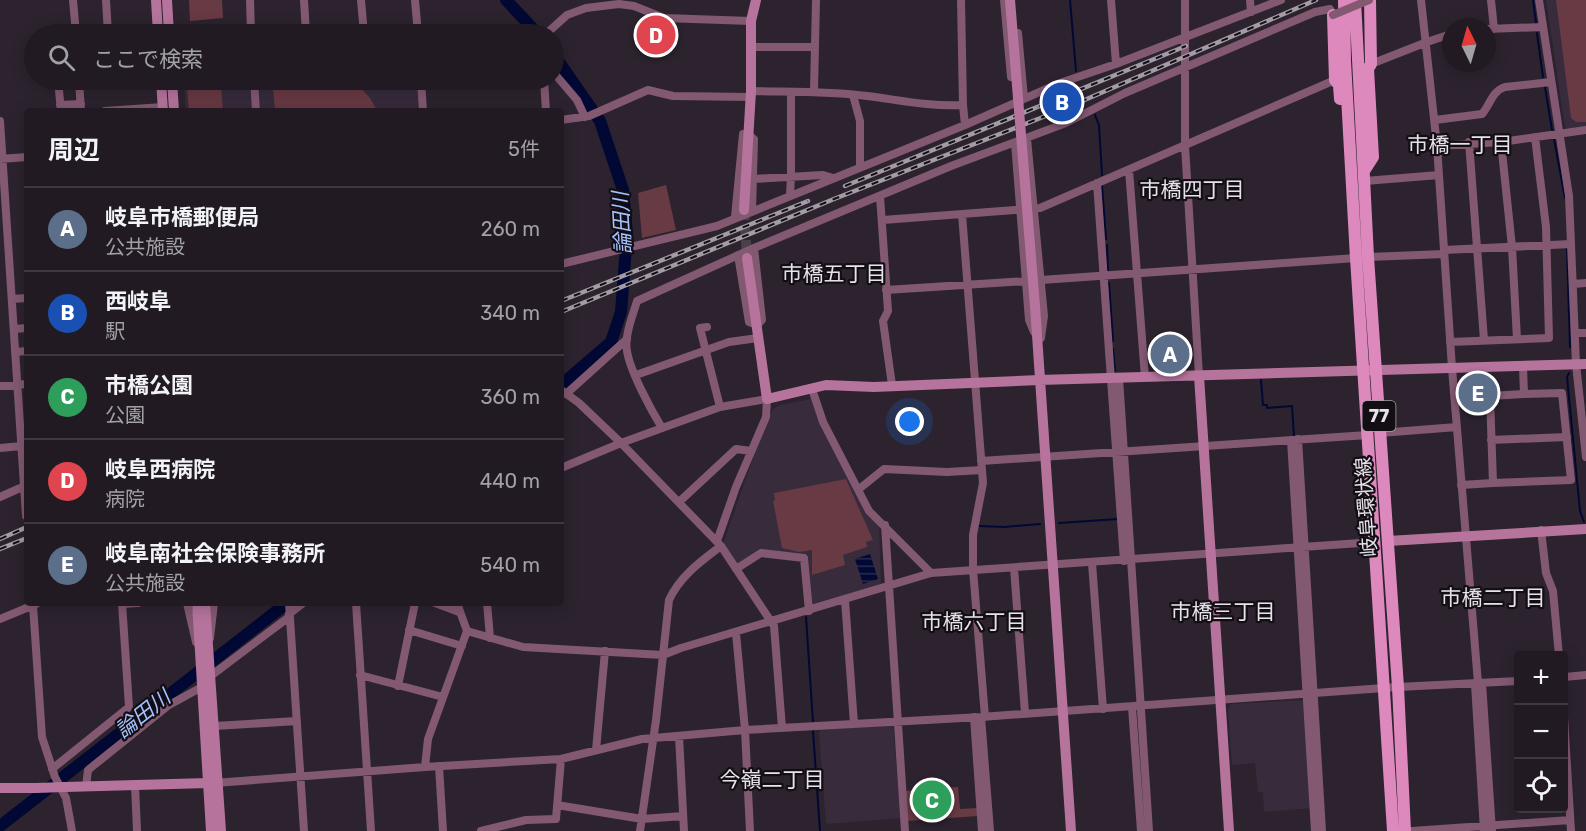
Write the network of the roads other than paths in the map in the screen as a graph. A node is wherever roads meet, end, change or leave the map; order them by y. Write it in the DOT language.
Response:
graph roads {
  1 [pos="73,0"];
  2 [pos="106,0"];
  3 [pos="156,0"];
  4 [pos="167,0"];
  5 [pos="250,0"];
  6 [pos="304,0"];
  7 [pos="361,0"];
  8 [pos="415,0"];
  9 [pos="756,0"];
  10 [pos="816,0"];
  11 [pos="961,0"];
  12 [pos="1004,0"];
  13 [pos="1010,0"];
  14 [pos="1111,0"];
  15 [pos="1185,0"];
  16 [pos="1250,0"];
  17 [pos="1281,0"];
  18 [pos="1344,0"];
  19 [pos="1356,0"];
  20 [pos="1370,0"];
  21 [pos="1421,0"];
  22 [pos="1491,0"];
  23 [pos="1539,0"];
  24 [pos="619,2"];
  25 [pos="1251,12"];
  26 [pos="1333,15"];
  27 [pos="1490,18"];
  28 [pos="751,21"];
  29 [pos="75,24"];
  30 [pos="107,24"];
  31 [pos="157,24"];
  32 [pos="168,24"];
  33 [pos="251,24"];
  34 [pos="305,24"];
  35 [pos="363,24"];
  36 [pos="417,24"];
  37 [pos="557,24"];
  38 [pos="1543,27"];
  39 [pos="1496,29"];
  40 [pos="1018,33"];
  41 [pos="1442,37"];
  42 [pos="1185,38"];
  43 [pos="1427,42"];
  44 [pos="751,47"];
  45 [pos="815,48"];
  46 [pos="1116,64"];
  47 [pos="1371,64"];
  48 [pos="1186,68"];
  49 [pos="1335,80"];
  50 [pos="1551,82"];
  51 [pos="564,85"];
  52 [pos="59,90"];
  53 [pos="80,90"];
  54 [pos="163,90"];
  55 [pos="170,90"];
  56 [pos="255,90"];
  57 [pos="422,90"];
  58 [pos="545,90"];
  59 [pos="814,91"];
  60 [pos="791,92"];
  61 [pos="751,94"];
  62 [pos="853,95"];
  63 [pos="1024,98"];
  64 [pos="1014,103"];
  65 [pos="963,105"];
  66 [pos="60,108"];
  67 [pos="81,108"];
  68 [pos="167,108"];
  69 [pos="167,108"];
  70 [pos="256,108"];
  71 [pos="423,108"];
  72 [pos="546,108"];
  73 [pos="587,117"];
  74 [pos="564,120"];
  75 [pos="1434,120"];
  76 [pos="0,121"];
  77 [pos="965,124"];
  78 [pos="1586,130"];
  79 [pos="1560,134"];
  80 [pos="749,135"];
  81 [pos="1535,137"];
  82 [pos="1028,139"];
  83 [pos="1469,142"];
  84 [pos="1502,142"];
  85 [pos="1015,143"];
  86 [pos="1185,146"];
  87 [pos="1437,146"];
  88 [pos="24,157"];
  89 [pos="1,159"];
  90 [pos="860,167"];
  91 [pos="1129,170"];
  92 [pos="1351,172"];
  93 [pos="1439,175"];
  94 [pos="1365,176"];
  95 [pos="791,177"];
  96 [pos="833,178"];
  97 [pos="753,179"];
  98 [pos="1097,183"];
  99 [pos="789,195"];
  100 [pos="880,196"];
  101 [pos="1035,208"];
  102 [pos="1020,210"];
  103 [pos="744,213"];
  104 [pos="962,214"];
  105 [pos="883,220"];
  106 [pos="1571,244"];
  107 [pos="1546,246"];
  108 [pos="1512,247"];
  109 [pos="754,248"];
  110 [pos="1478,248"];
  111 [pos="1444,252"];
  112 [pos="743,257"];
  113 [pos="1362,258"];
  114 [pos="564,263"];
  115 [pos="1193,270"];
  116 [pos="1138,274"];
  117 [pos="1104,276"];
  118 [pos="1041,280"];
  119 [pos="1026,281"];
  120 [pos="1586,283"];
  121 [pos="1573,284"];
  122 [pos="967,285"];
  123 [pos="886,290"];
  124 [pos="24,298"];
  125 [pos="12,299"];
  126 [pos="757,325"];
  127 [pos="707,327"];
  128 [pos="24,328"];
  129 [pos="14,329"];
  130 [pos="1575,333"];
  131 [pos="1586,333"];
  132 [pos="758,338"];
  133 [pos="627,339"];
  134 [pos="1517,339"];
  135 [pos="1484,340"];
  136 [pos="1450,342"];
  137 [pos="1039,348"];
  138 [pos="706,350"];
  139 [pos="24,351"];
  140 [pos="15,352"];
  141 [pos="1581,364"];
  142 [pos="1523,366"];
  143 [pos="1452,368"];
  144 [pos="1369,370"];
  145 [pos="636,375"];
  146 [pos="1199,376"];
  147 [pos="1145,377"];
  148 [pos="1115,378"];
  149 [pos="1039,380"];
  150 [pos="974,383"];
  151 [pos="24,384"];
  152 [pos="18,385"];
  153 [pos="892,385"];
  154 [pos="0,386"];
  155 [pos="812,389"];
  156 [pos="564,392"];
  157 [pos="1524,394"];
  158 [pos="767,399"];
  159 [pos="720,407"];
  160 [pos="1457,427"];
  161 [pos="662,428"];
  162 [pos="1374,434"];
  163 [pos="1566,437"];
  164 [pos="1294,439"];
  165 [pos="1491,440"];
  166 [pos="621,443"];
  167 [pos="1204,445"];
  168 [pos="22,446"];
  169 [pos="0,448"];
  170 [pos="751,451"];
  171 [pos="1120,451"];
  172 [pos="1046,456"];
  173 [pos="1586,456"];
  174 [pos="981,461"];
  175 [pos="24,466"];
  176 [pos="564,467"];
  177 [pos="982,470"];
  178 [pos="1493,483"];
  179 [pos="1461,485"];
  180 [pos="24,487"];
  181 [pos="859,489"];
  182 [pos="0,497"];
  183 [pos="679,502"];
  184 [pos="885,525"];
  185 [pos="1586,529"];
  186 [pos="1541,530"];
  187 [pos="1466,536"];
  188 [pos="1381,541"];
  189 [pos="719,544"];
  190 [pos="1302,548"];
  191 [pos="1210,554"];
  192 [pos="1127,561"];
  193 [pos="1092,563"];
  194 [pos="1053,566"];
  195 [pos="1014,568"];
  196 [pos="736,569"];
  197 [pos="973,569"];
  198 [pos="931,573"];
  199 [pos="888,587"];
  200 [pos="845,600"];
  201 [pos="30,606"];
  202 [pos="35,606"];
  203 [pos="122,606"];
  204 [pos="189,606"];
  205 [pos="197,606"];
  206 [pos="206,606"];
  207 [pos="214,606"];
  208 [pos="289,606"];
  209 [pos="300,606"];
  210 [pos="356,606"];
  211 [pos="414,606"];
  212 [pos="487,606"];
  213 [pos="458,607"];
  214 [pos="809,611"];
  215 [pos="289,615"];
  216 [pos="0,619"];
  217 [pos="772,622"];
  218 [pos="409,630"];
  219 [pos="467,630"];
  220 [pos="736,633"];
  221 [pos="490,638"];
  222 [pos="462,646"];
  223 [pos="605,651"];
  224 [pos="1559,651"];
  225 [pos="204,652"];
  226 [pos="663,655"];
  227 [pos="360,675"];
  228 [pos="1586,675"];
  229 [pos="1568,677"];
  230 [pos="207,679"];
  231 [pos="1514,681"];
  232 [pos="1478,684"];
  233 [pos="398,686"];
  234 [pos="1391,687"];
  235 [pos="1311,694"];
  236 [pos="443,698"];
  237 [pos="1220,700"];
  238 [pos="1136,706"];
  239 [pos="1103,709"];
  240 [pos="1063,711"];
  241 [pos="1025,713"];
  242 [pos="980,717"];
  243 [pos="297,721"];
  244 [pos="898,721"];
  245 [pos="854,724"];
  246 [pos="215,726"];
  247 [pos="782,728"];
  248 [pos="745,730"];
  249 [pos="679,736"];
  250 [pos="654,737"];
  251 [pos="596,750"];
  252 [pos="561,759"];
  253 [pos="1566,759"];
  254 [pos="439,766"];
  255 [pos="425,767"];
  256 [pos="52,769"];
  257 [pos="367,772"];
  258 [pos="301,776"];
  259 [pos="213,783"];
  260 [pos="135,785"];
  261 [pos="86,786"];
  262 [pos="0,788"];
  263 [pos="557,805"];
  264 [pos="683,816"];
  265 [pos="642,819"];
  266 [pos="1570,820"];
  267 [pos="1488,828"];
  268 [pos="72,831"];
  269 [pos="137,831"];
  270 [pos="211,831"];
  271 [pos="221,831"];
  272 [pos="304,831"];
  273 [pos="371,831"];
  274 [pos="442,831"];
  275 [pos="481,831"];
  276 [pos="640,831"];
  277 [pos="684,831"];
  278 [pos="750,831"];
  279 [pos="905,831"];
  280 [pos="982,831"];
  281 [pos="990,831"];
  282 [pos="1071,831"];
  283 [pos="1141,831"];
  284 [pos="1149,831"];
  285 [pos="1229,831"];
  286 [pos="1315,831"];
  287 [pos="1322,831"];
  288 [pos="1393,831"];
  289 [pos="1406,831"];
  290 [pos="1412,831"];
  291 [pos="1571,831"];
  1 -- 29 [label="street"];
  2 -- 30 [label="street"];
  3 -- 31 [label="street"];
  4 -- 32 [label="street"];
  5 -- 33 [label="street"];
  6 -- 34 [label="street"];
  7 -- 35 [label="street"];
  8 -- 36 [label="street"];
  9 -- 28 [label="street"];
  10 -- 45 [label="street"];
  11 -- 65 [label="street"];
  12 -- 64 [label="street"];
  13 -- 137 [label="street, bridge"];
  14 -- 46 [label="street"];
  15 -- 42 [label="street"];
  16 -- 25 [label="street"];
  17 -- 25 [label="street"];
  18 -- 92 [label="main road, 岐阜環状線 / 77"];
  19 -- 94 [label="main road, 岐阜環状線 / 77"];
  20 -- 26 [label="street, bridge"];
  20 -- 47 [label="main road"];
  21 -- 43 [label="street"];
  22 -- 27 [label="street"];
  23 -- 38 [label="street"];
  24 -- 28 [label="street"];
  24 -- 37 [label="street"];
  25 -- 42 [label="street"];
  26 -- 48 [label="street"];
  26 -- 49 [label="main road"];
  28 -- 44 [label="street"];
  38 -- 39 [label="street"];
  38 -- 50 [label="street"];
  40 -- 63 [label="street"];
  41 -- 43 [label="street"];
  42 -- 46 [label="street"];
  42 -- 48 [label="street"];
  43 -- 47 [label="street"];
  43 -- 75 [label="street"];
  44 -- 45 [label="street"];
  44 -- 61 [label="street"];
  45 -- 59 [label="street"];
  46 -- 63 [label="street"];
  47 -- 94 [label="main road"];
  48 -- 82 [label="street"];
  48 -- 86 [label="street"];
  49 -- 86 [label="street"];
  49 -- 92 [label="main road"];
  50 -- 75 [label="street"];
  50 -- 79 [label="street"];
  51 -- 73 [label="street"];
  52 -- 66 [label="street"];
  53 -- 67 [label="street"];
  54 -- 68 [label="street"];
  55 -- 69 [label="street"];
  56 -- 70 [label="street"];
  57 -- 71 [label="street"];
  58 -- 72 [label="street"];
  59 -- 60 [label="street"];
  59 -- 62 [label="street"];
  60 -- 61 [label="street"];
  60 -- 95 [label="street"];
  61 -- 73 [label="street"];
  61 -- 80 [label="street"];
  62 -- 65 [label="street"];
  62 -- 90 [label="street"];
  63 -- 64 [label="street"];
  64 -- 77 [label="street"];
  65 -- 77 [label="street"];
  66 -- 67 [label="street"];
  73 -- 74 [label="street"];
  75 -- 87 [label="street"];
  76 -- 89 [label="street"];
  77 -- 90 [label="street"];
  78 -- 79 [label="street"];
  79 -- 81 [label="street"];
  79 -- 106 [label="street"];
  80 -- 97 [label="street"];
  80 -- 103 [label="street"];
  81 -- 84 [label="street"];
  81 -- 107 [label="street"];
  82 -- 85 [label="street"];
  82 -- 101 [label="street"];
  83 -- 84 [label="street"];
  83 -- 87 [label="street"];
  83 -- 110 [label="street"];
  84 -- 108 [label="street"];
  85 -- 100 [label="street"];
  85 -- 102 [label="street"];
  86 -- 91 [label="street"];
  86 -- 115 [label="street"];
  87 -- 93 [label="street"];
  88 -- 89 [label="street"];
  89 -- 125 [label="street"];
  90 -- 96 [label="street"];
  91 -- 98 [label="street"];
  91 -- 116 [label="street"];
  92 -- 113 [label="main road, 岐阜環状線 / 77"];
  93 -- 94 [label="street"];
  93 -- 111 [label="street"];
  94 -- 113 [label="main road, 岐阜環状線 / 77"];
  95 -- 96 [label="street"];
  95 -- 97 [label="street"];
  95 -- 99 [label="street"];
  96 -- 99 [label="street"];
  97 -- 103 [label="street"];
  98 -- 101 [label="street"];
  98 -- 117 [label="street"];
  99 -- 103 [label="street"];
  100 -- 105 [label="street"];
  100 -- 109 [label="street"];
  101 -- 102 [label="street"];
  101 -- 118 [label="street"];
  102 -- 104 [label="street"];
  102 -- 119 [label="street"];
  103 -- 114 [label="street"];
  104 -- 105 [label="street"];
  104 -- 122 [label="street"];
  105 -- 123 [label="street"];
  106 -- 107 [label="street"];
  106 -- 121 [label="street"];
  107 -- 108 [label="street"];
  107 -- 134 [label="street"];
  108 -- 110 [label="street"];
  108 -- 134 [label="street"];
  109 -- 112 [label="street"];
  109 -- 126 [label="street"];
  110 -- 111 [label="street"];
  110 -- 135 [label="street"];
  111 -- 113 [label="street"];
  111 -- 136 [label="street"];
  112 -- 126 [label="street"];
  112 -- 133 [label="street"];
  113 -- 115 [label="street"];
  113 -- 144 [label="main road, 岐阜環状線 / 77"];
  115 -- 116 [label="street"];
  115 -- 146 [label="street"];
  116 -- 117 [label="street"];
  116 -- 147 [label="street"];
  117 -- 118 [label="street"];
  117 -- 148 [label="street"];
  118 -- 137 [label="street"];
  119 -- 122 [label="street"];
  119 -- 137 [label="street"];
  120 -- 121 [label="street"];
  121 -- 130 [label="street"];
  122 -- 123 [label="street"];
  122 -- 150 [label="street"];
  123 -- 153 [label="street"];
  124 -- 125 [label="street"];
  125 -- 129 [label="street"];
  126 -- 132 [label="street"];
  127 -- 138 [label="street"];
  128 -- 129 [label="street"];
  129 -- 140 [label="street"];
  130 -- 131 [label="street"];
  130 -- 141 [label="street"];
  132 -- 138 [label="street"];
  132 -- 158 [label="street"];
  133 -- 145 [label="street"];
  133 -- 156 [label="street"];
  134 -- 135 [label="street"];
  135 -- 136 [label="street"];
  136 -- 143 [label="street"];
  137 -- 149 [label="street"];
  138 -- 145 [label="street"];
  138 -- 159 [label="street"];
  139 -- 140 [label="street"];
  140 -- 152 [label="street"];
  141 -- 142 [label="street"];
  141 -- 173 [label="street"];
  142 -- 143 [label="street"];
  142 -- 157 [label="street"];
  143 -- 144 [label="street"];
  143 -- 160 [label="street"];
  144 -- 146 [label="street"];
  144 -- 162 [label="main road, 岐阜環状線 / 77"];
  145 -- 161 [label="street"];
  146 -- 147 [label="street"];
  146 -- 167 [label="street"];
  147 -- 148 [label="street"];
  148 -- 149 [label="street"];
  148 -- 171 [label="street"];
  149 -- 150 [label="street"];
  149 -- 172 [label="street"];
  150 -- 153 [label="street"];
  150 -- 174 [label="street"];
  151 -- 152 [label="street"];
  152 -- 154 [label="street"];
  152 -- 168 [label="street"];
  153 -- 155 [label="street"];
  155 -- 158 [label="street"];
  155 -- 181 [label="street"];
  156 -- 166 [label="street"];
  157 -- 163 [label="street"];
  157 -- 165 [label="street"];
  158 -- 159 [label="street"];
  158 -- 170 [label="street"];
  159 -- 161 [label="street"];
  160 -- 162 [label="street"];
  160 -- 179 [label="street"];
  161 -- 166 [label="street"];
  162 -- 164 [label="street"];
  162 -- 188 [label="main road, 岐阜環状線 / 77"];
  163 -- 165 [label="street"];
  163 -- 178 [label="street"];
  164 -- 167 [label="street"];
  164 -- 190 [label="street"];
  165 -- 178 [label="street"];
  166 -- 176 [label="street"];
  166 -- 183 [label="street"];
  167 -- 171 [label="street"];
  167 -- 191 [label="street"];
  168 -- 169 [label="street"];
  168 -- 175 [label="street"];
  170 -- 183 [label="street"];
  170 -- 189 [label="street"];
  171 -- 172 [label="street"];
  171 -- 192 [label="street"];
  172 -- 174 [label="street"];
  172 -- 194 [label="street"];
  174 -- 177 [label="street"];
  177 -- 181 [label="street"];
  177 -- 197 [label="street"];
  178 -- 179 [label="street"];
  179 -- 187 [label="street"];
  180 -- 182 [label="street"];
  181 -- 184 [label="street"];
  183 -- 189 [label="street"];
  184 -- 198 [label="street"];
  184 -- 199 [label="street"];
  185 -- 186 [label="street"];
  186 -- 187 [label="street"];
  186 -- 224 [label="street"];
  187 -- 188 [label="street"];
  187 -- 232 [label="street"];
  188 -- 190 [label="street"];
  188 -- 234 [label="main road, 岐阜環状線 / 77"];
  189 -- 196 [label="street"];
  189 -- 226 [label="street"];
  190 -- 191 [label="street"];
  190 -- 235 [label="street"];
  191 -- 192 [label="street"];
  191 -- 237 [label="street"];
  192 -- 193 [label="street"];
  192 -- 238 [label="street"];
  193 -- 194 [label="street"];
  193 -- 239 [label="street"];
  194 -- 195 [label="street"];
  194 -- 240 [label="street"];
  195 -- 197 [label="street"];
  195 -- 241 [label="street"];
  196 -- 214 [label="street"];
  196 -- 217 [label="street"];
  197 -- 198 [label="street"];
  197 -- 242 [label="street"];
  198 -- 199 [label="street"];
  199 -- 200 [label="street"];
  199 -- 244 [label="street"];
  200 -- 214 [label="street"];
  200 -- 245 [label="street"];
  201 -- 216 [label="street"];
  202 -- 256 [label="street"];
  203 -- 256 [label="street"];
  204 -- 225 [label="street"];
  205 -- 225 [label="street"];
  206 -- 225 [label="street"];
  207 -- 225 [label="street"];
  208 -- 215 [label="street"];
  209 -- 215 [label="street"];
  210 -- 227 [label="street"];
  211 -- 218 [label="street"];
  212 -- 221 [label="street"];
  213 -- 219 [label="street"];
  214 -- 217 [label="street"];
  215 -- 230 [label="street"];
  215 -- 243 [label="street"];
  217 -- 220 [label="street"];
  217 -- 247 [label="street"];
  218 -- 222 [label="street"];
  218 -- 233 [label="street"];
  219 -- 221 [label="street"];
  219 -- 222 [label="street"];
  220 -- 226 [label="street"];
  220 -- 248 [label="street"];
  221 -- 223 [label="street"];
  222 -- 236 [label="street"];
  223 -- 226 [label="street"];
  223 -- 251 [label="street"];
  225 -- 230 [label="street"];
  226 -- 250 [label="street"];
  227 -- 233 [label="street"];
  227 -- 257 [label="street"];
  228 -- 229 [label="street"];
  230 -- 246 [label="street"];
  230 -- 259 [label="street"];
  230 -- 261 [label="street"];
  231 -- 232 [label="street"];
  232 -- 234 [label="street"];
  232 -- 267 [label="street"];
  233 -- 236 [label="street"];
  234 -- 235 [label="street"];
  234 -- 288 [label="main road, 岐阜環状線 / 77"];
  234 -- 289 [label="main road, 岐阜環状線 / 77"];
  235 -- 237 [label="street"];
  235 -- 286 [label="street"];
  235 -- 287 [label="street"];
  236 -- 255 [label="street"];
  237 -- 238 [label="street"];
  237 -- 285 [label="street"];
  238 -- 239 [label="street"];
  238 -- 283 [label="street"];
  238 -- 284 [label="street"];
  239 -- 240 [label="street"];
  240 -- 241 [label="street"];
  240 -- 282 [label="street"];
  241 -- 242 [label="street"];
  242 -- 244 [label="street"];
  242 -- 280 [label="street"];
  242 -- 281 [label="street"];
  243 -- 246 [label="street"];
  243 -- 258 [label="street"];
  244 -- 245 [label="street"];
  244 -- 279 [label="street"];
  245 -- 247 [label="street"];
  246 -- 259 [label="street"];
  247 -- 248 [label="street"];
  248 -- 249 [label="street"];
  248 -- 278 [label="street"];
  249 -- 250 [label="street"];
  249 -- 264 [label="street"];
  250 -- 251 [label="street"];
  250 -- 265 [label="street"];
  251 -- 252 [label="street"];
  252 -- 254 [label="street"];
  252 -- 263 [label="street"];
  253 -- 266 [label="street"];
  254 -- 255 [label="street"];
  254 -- 274 [label="street"];
  255 -- 257 [label="street"];
  256 -- 268 [label="street"];
  257 -- 258 [label="street"];
  257 -- 273 [label="street"];
  258 -- 259 [label="street"];
  258 -- 272 [label="street"];
  259 -- 260 [label="street"];
  259 -- 270 [label="street"];
  259 -- 271 [label="street"];
  260 -- 261 [label="street"];
  260 -- 269 [label="street"];
  261 -- 262 [label="street, bridge"];
  263 -- 265 [label="street"];
  263 -- 275 [label="street"];
  264 -- 265 [label="street"];
  264 -- 277 [label="street"];
  265 -- 276 [label="street"];
  266 -- 267 [label="street"];
  266 -- 291 [label="street"];
  267 -- 290 [label="street"];
}
